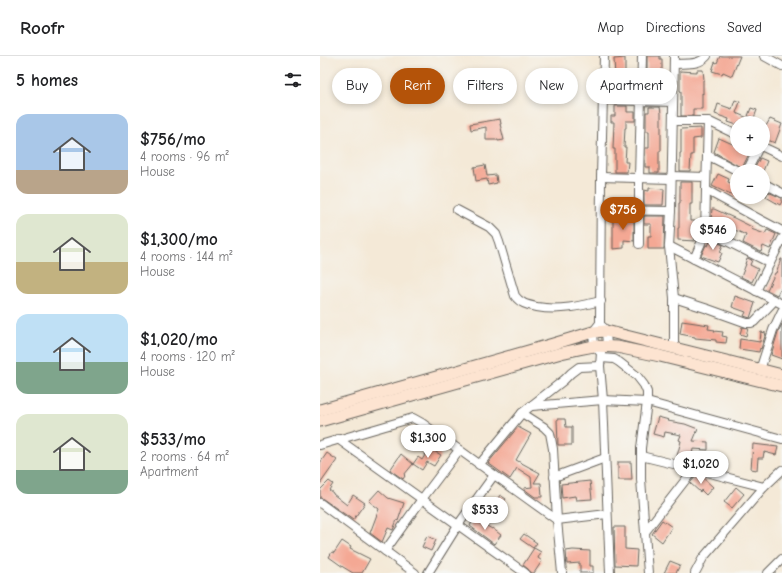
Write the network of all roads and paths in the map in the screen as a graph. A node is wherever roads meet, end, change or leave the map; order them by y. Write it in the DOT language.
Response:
graph roads {
  1 [pos="604,56"];
  2 [pos="642,56"];
  3 [pos="707,56"];
  4 [pos="764,56"];
  5 [pos="674,60"];
  6 [pos="782,65"];
  7 [pos="604,68"];
  8 [pos="642,68"];
  9 [pos="603,104"];
  10 [pos="641,104"];
  11 [pos="673,104"];
  12 [pos="673,121"];
  13 [pos="708,121"];
  14 [pos="730,132"];
  15 [pos="770,150"];
  16 [pos="707,155"];
  17 [pos="782,156"];
  18 [pos="730,167"];
  19 [pos="602,177"];
  20 [pos="706,177"];
  21 [pos="639,178"];
  22 [pos="671,178"];
  23 [pos="770,187"];
  24 [pos="706,190"];
  25 [pos="782,193"];
  26 [pos="457,210"];
  27 [pos="601,210"];
  28 [pos="639,210"];
  29 [pos="671,211"];
  30 [pos="705,230"];
  31 [pos="782,231"];
  32 [pos="782,239"];
  33 [pos="639,244"];
  34 [pos="669,246"];
  35 [pos="694,259"];
  36 [pos="770,263"];
  37 [pos="756,292"];
  38 [pos="674,298"];
  39 [pos="601,301"];
  40 [pos="778,303"];
  41 [pos="782,311"];
  42 [pos="600,329"];
  43 [pos="674,348"];
  44 [pos="601,351"];
  45 [pos="600,366"];
  46 [pos="760,370"];
  47 [pos="782,375"];
  48 [pos="782,386"];
  49 [pos="603,400"];
  50 [pos="647,402"];
  51 [pos="532,406"];
  52 [pos="320,410"];
  53 [pos="522,413"];
  54 [pos="320,421"];
  55 [pos="338,439"];
  56 [pos="782,439"];
  57 [pos="320,445"];
  58 [pos="459,450"];
  59 [pos="641,456"];
  60 [pos="605,458"];
  61 [pos="479,465"];
  62 [pos="694,469"];
  63 [pos="782,470"];
  64 [pos="494,475"];
  65 [pos="554,477"];
  66 [pos="764,487"];
  67 [pos="422,499"];
  68 [pos="320,503"];
  69 [pos="607,514"];
  70 [pos="557,520"];
  71 [pos="458,525"];
  72 [pos="645,532"];
  73 [pos="385,551"];
  74 [pos="782,558"];
  75 [pos="410,572"];
  76 [pos="428,573"];
  77 [pos="525,573"];
  78 [pos="562,573"];
  79 [pos="610,573"];
  80 [pos="648,573"];
  81 [pos="695,573"];
  82 [pos="768,573"];
  1 -- 7 [label="street"];
  2 -- 8 [label="street"];
  3 -- 5 [label="street"];
  4 -- 6 [label="street"];
  9 -- 19 [label="street"];
  10 -- 21 [label="street"];
  11 -- 12 [label="street"];
  12 -- 13 [label="street"];
  12 -- 22 [label="street"];
  13 -- 14 [label="street"];
  13 -- 16 [label="street"];
  15 -- 17 [label="street"];
  16 -- 18 [label="street"];
  16 -- 20 [label="street"];
  19 -- 21 [label="street"];
  19 -- 27 [label="street"];
  20 -- 22 [label="street"];
  20 -- 24 [label="street"];
  21 -- 22 [label="street"];
  21 -- 28 [label="street"];
  22 -- 29 [label="street"];
  23 -- 25 [label="street"];
  24 -- 30 [label="street"];
  24 -- 31 [label="street"];
  26 -- 39 [label="street"];
  27 -- 28 [label="street"];
  27 -- 39 [label="street"];
  28 -- 29 [label="street"];
  28 -- 33 [label="street"];
  29 -- 34 [label="street"];
  30 -- 35 [label="street"];
  30 -- 36 [label="street"];
  32 -- 36 [label="street"];
  34 -- 35 [label="street"];
  34 -- 38 [label="street"];
  35 -- 37 [label="street"];
  36 -- 37 [label="street"];
  37 -- 40 [label="street"];
  38 -- 40 [label="street"];
  38 -- 43 [label="street"];
  39 -- 42 [label="street"];
  41 -- 46 [label="street"];
  42 -- 43 [label="main road"];
  42 -- 44 [label="street"];
  42 -- 44 [label="street"];
  42 -- 52 [label="main road"];
  43 -- 46 [label="main road"];
  44 -- 45 [label="street"];
  44 -- 48 [label="main road"];
  44 -- 50 [label="street"];
  44 -- 54 [label="main road"];
  45 -- 49 [label="street"];
  45 -- 51 [label="street"];
  46 -- 47 [label="main road"];
  49 -- 50 [label="street"];
  49 -- 51 [label="street"];
  49 -- 60 [label="street"];
  50 -- 56 [label="street"];
  50 -- 59 [label="street"];
  51 -- 53 [label="street"];
  53 -- 61 [label="street"];
  53 -- 65 [label="street"];
  55 -- 57 [label="street"];
  55 -- 58 [label="street"];
  55 -- 67 [label="street"];
  58 -- 61 [label="street"];
  58 -- 67 [label="street"];
  59 -- 62 [label="street"];
  59 -- 72 [label="street"];
  60 -- 65 [label="street"];
  60 -- 69 [label="street"];
  61 -- 64 [label="street"];
  62 -- 66 [label="street"];
  62 -- 72 [label="street"];
  63 -- 66 [label="street"];
  64 -- 70 [label="street"];
  64 -- 71 [label="street"];
  65 -- 70 [label="street"];
  66 -- 81 [label="street"];
  67 -- 71 [label="street"];
  67 -- 73 [label="street"];
  68 -- 73 [label="street"];
  69 -- 70 [label="street"];
  69 -- 79 [label="street"];
  70 -- 78 [label="street"];
  71 -- 76 [label="street"];
  71 -- 77 [label="street"];
  72 -- 80 [label="street"];
  73 -- 75 [label="street"];
  74 -- 82 [label="street"];
}
